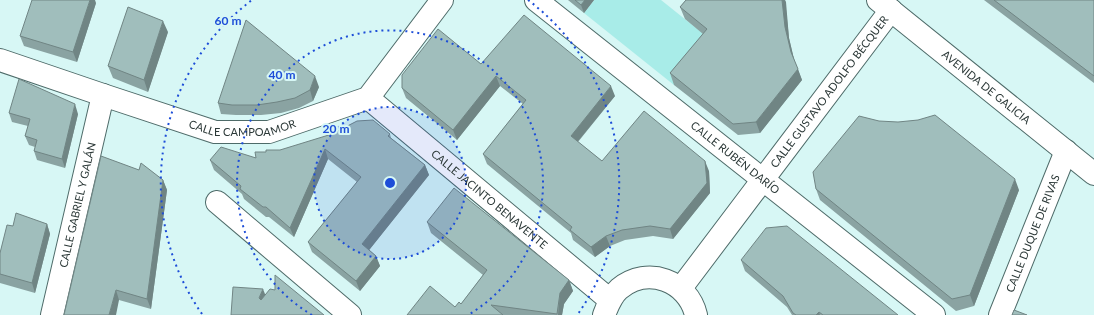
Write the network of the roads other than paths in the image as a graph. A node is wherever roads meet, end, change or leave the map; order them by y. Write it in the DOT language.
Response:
graph roads {
  1 [pos="442,0"];
  2 [pos="536,0"];
  3 [pos="884,5"];
  4 [pos="0,60"];
  5 [pos="103,95"];
  6 [pos="368,98"];
  7 [pos="1066,151"];
  8 [pos="1094,174"];
  9 [pos="763,180"];
  10 [pos="216,202"];
  11 [pos="681,288"];
  12 [pos="607,307"];
  13 [pos="52,315"];
  14 [pos="350,315"];
  15 [pos="696,315"];
  16 [pos="934,315"];
  17 [pos="1000,315"];
  1 -- 6 [label="street"];
  2 -- 9 [label="street, CALLE RUBÉN DARÍO"];
  3 -- 7 [label="street, AVENIDA DE GALICIA"];
  3 -- 9 [label="street, CALLE GUSTAVO ADOLFO BÉCQUER"];
  4 -- 5 [label="street, CALLE CAMPOAMOR"];
  5 -- 6 [label="street, CALLE CAMPOAMOR"];
  5 -- 13 [label="street, CALLE GABRIEL Y GALÁN"];
  6 -- 12 [label="street, CALLE JACINTO BENAVENTE"];
  7 -- 8 [label="street, AVENIDA DE GALICIA"];
  7 -- 17 [label="street, CALLE DUQUE DE RIVAS"];
  9 -- 11 [label="street, CALLE GUSTAVO ADOLFO BÉCQUER"];
  9 -- 16 [label="street, CALLE RUBÉN DARÍO"];
  10 -- 14 [label="street"];
  11 -- 12 [label="street"];
  11 -- 15 [label="street"];
}
